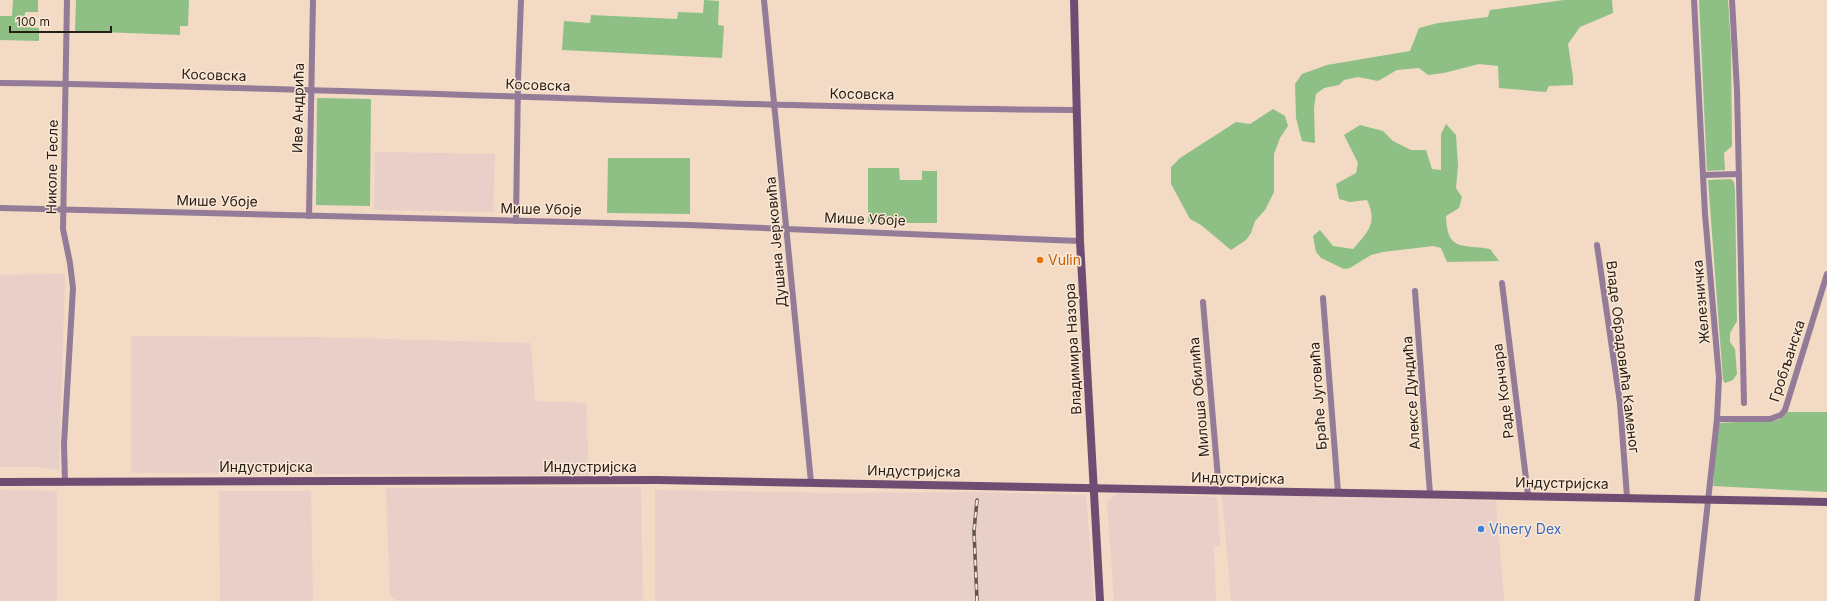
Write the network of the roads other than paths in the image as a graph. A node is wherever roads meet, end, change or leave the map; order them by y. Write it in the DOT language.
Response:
graph roads {
  1 [pos="66,0"];
  2 [pos="313,0"];
  3 [pos="521,0"];
  4 [pos="764,0"];
  5 [pos="1074,0"];
  6 [pos="1694,0"];
  7 [pos="1732,0"];
  8 [pos="0,83"];
  9 [pos="65,84"];
  10 [pos="310,90"];
  11 [pos="518,96"];
  12 [pos="775,104"];
  13 [pos="1076,110"];
  14 [pos="1739,174"];
  15 [pos="1703,175"];
  16 [pos="0,208"];
  17 [pos="63,210"];
  18 [pos="309,216"];
  19 [pos="516,221"];
  20 [pos="786,228"];
  21 [pos="1080,241"];
  22 [pos="1597,245"];
  23 [pos="1827,274"];
  24 [pos="1502,283"];
  25 [pos="1416,291"];
  26 [pos="1322,298"];
  27 [pos="1203,302"];
  28 [pos="1744,404"];
  29 [pos="1717,419"];
  30 [pos="0,482"];
  31 [pos="65,482"];
  32 [pos="811,482"];
  33 [pos="1094,488"];
  34 [pos="1219,490"];
  35 [pos="1338,492"];
  36 [pos="1430,494"];
  37 [pos="1528,495"];
  38 [pos="1627,497"];
  39 [pos="1709,498"];
  40 [pos="1827,502"];
  41 [pos="1100,601"];
  42 [pos="1697,601"];
  1 -- 9 [label="street, Николе Тесле"];
  2 -- 10 [label="street, Иве Андрића"];
  3 -- 11 [label="street"];
  4 -- 12 [label="street, Душана Јерковића"];
  5 -- 13 [label="main road, Владимира Назора"];
  6 -- 15 [label="street, Железничка"];
  7 -- 14 [label="street"];
  8 -- 9 [label="street, Косовска"];
  9 -- 10 [label="street, Косовска"];
  9 -- 17 [label="street, Николе Тесле"];
  10 -- 11 [label="street, Косовска"];
  10 -- 18 [label="street, Иве Андрића"];
  11 -- 12 [label="street, Косовска"];
  11 -- 19 [label="street"];
  12 -- 13 [label="street, Косовска"];
  12 -- 20 [label="street, Душана Јерковића"];
  13 -- 21 [label="main road, Владимира Назора"];
  14 -- 15 [label="street"];
  14 -- 28 [label="street"];
  15 -- 29 [label="street, Железничка"];
  16 -- 17 [label="street, Мише Убоје"];
  17 -- 18 [label="street, Мише Убоје"];
  17 -- 31 [label="street, Николе Тесле"];
  18 -- 19 [label="street, Мише Убоје"];
  19 -- 20 [label="street, Мише Убоје"];
  20 -- 21 [label="street, Мише Убоје"];
  20 -- 32 [label="street, Душана Јерковића"];
  21 -- 33 [label="main road, Владимира Назора"];
  22 -- 38 [label="street, Владе Обрадовића Каменог"];
  23 -- 29 [label="street, Гробљанска"];
  24 -- 37 [label="street, Раде Кончара"];
  25 -- 36 [label="street, Алексе Дундића"];
  26 -- 35 [label="street, Браће Југовића"];
  27 -- 34 [label="street, Милоша Обилића"];
  29 -- 39 [label="street, Железничка"];
  30 -- 31 [label="main road, Индустријска"];
  31 -- 32 [label="main road, Индустријска"];
  32 -- 33 [label="main road, Индустријска"];
  33 -- 34 [label="main road, Индустријска"];
  33 -- 41 [label="main road, Владимира Назора"];
  34 -- 35 [label="main road, Индустријска"];
  35 -- 36 [label="main road, Индустријска"];
  36 -- 37 [label="main road, Индустријска"];
  37 -- 38 [label="main road, Индустријска"];
  38 -- 39 [label="main road, Индустријска"];
  39 -- 40 [label="main road, Индустријска"];
  39 -- 42 [label="street, Железничка"];
}
